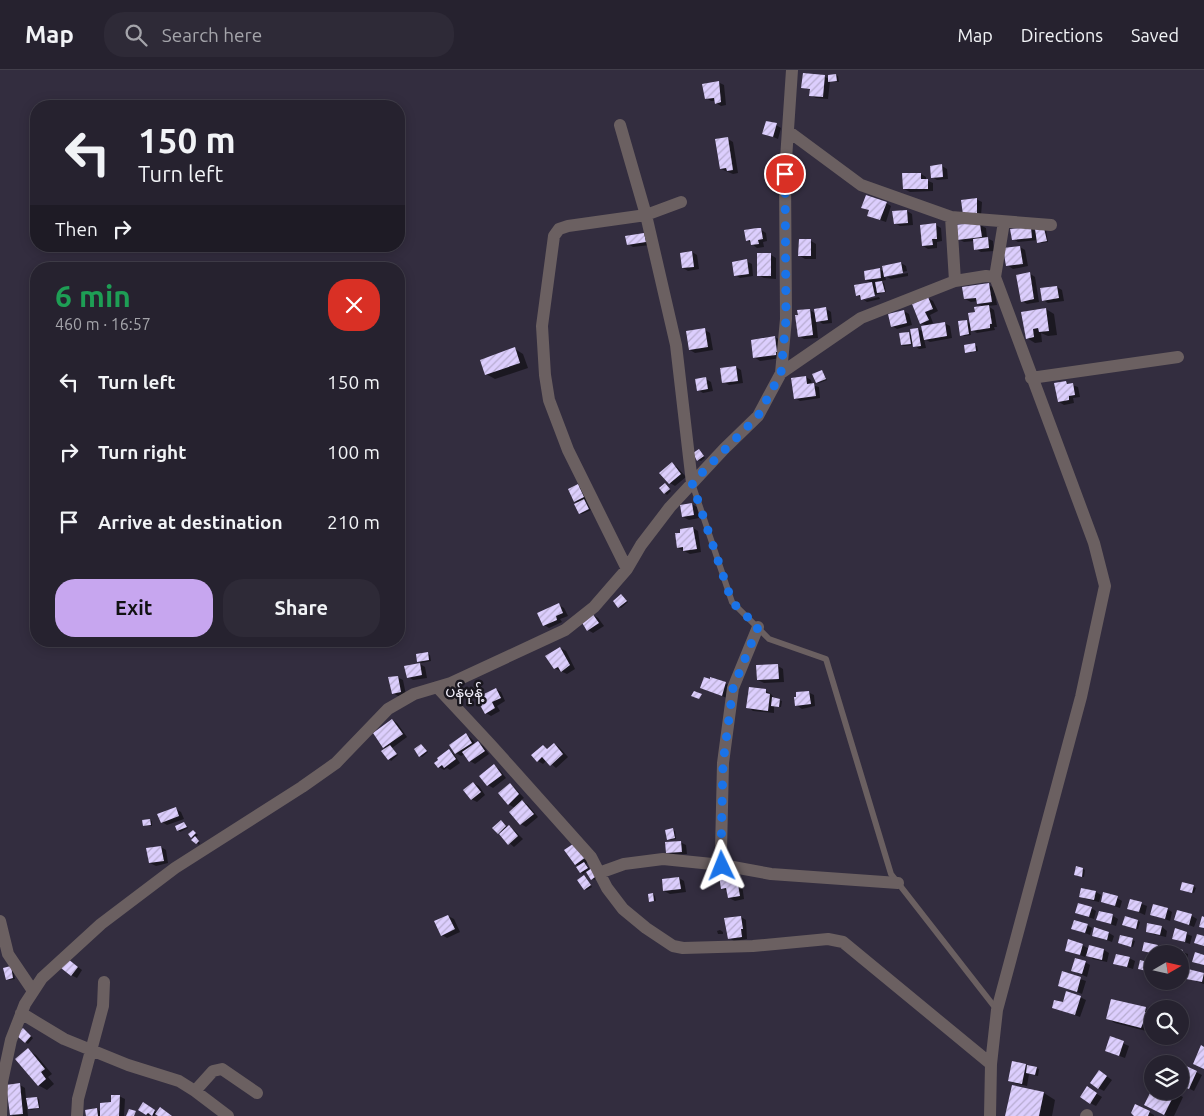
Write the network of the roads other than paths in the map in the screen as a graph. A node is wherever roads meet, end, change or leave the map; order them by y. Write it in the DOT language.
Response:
graph roads {
  1 [pos="792,70"];
  2 [pos="620,125"];
  3 [pos="788,131"];
  4 [pos="681,202"];
  5 [pos="646,216"];
  6 [pos="952,217"];
  7 [pos="1004,222"];
  8 [pos="1051,225"];
  9 [pos="995,277"];
  10 [pos="955,281"];
  11 [pos="1178,357"];
  12 [pos="781,373"];
  13 [pos="1031,378"];
  14 [pos="692,483"];
  15 [pos="626,569"];
  16 [pos="758,627"];
  17 [pos="437,687"];
  18 [pos="722,866"];
  19 [pos="599,873"];
  20 [pos="898,883"];
  21 [pos="0,921"];
  22 [pos="104,982"];
  23 [pos="33,991"];
  24 [pos="996,1010"];
  25 [pos="21,1013"];
  26 [pos="92,1051"];
  27 [pos="991,1064"];
  28 [pos="195,1091"];
  29 [pos="257,1093"];
  30 [pos="1,1116"];
  31 [pos="77,1116"];
  32 [pos="228,1116"];
  33 [pos="990,1116"];
  1 -- 3 [label="street"];
  2 -- 5 [label="street"];
  3 -- 6 [label="street"];
  3 -- 12 [label="street"];
  4 -- 5 [label="street"];
  5 -- 14 [label="street"];
  5 -- 15 [label="street"];
  6 -- 7 [label="street"];
  6 -- 10 [label="street"];
  7 -- 8 [label="street"];
  7 -- 9 [label="street"];
  9 -- 10 [label="street"];
  9 -- 13 [label="street"];
  10 -- 12 [label="street"];
  11 -- 13 [label="street"];
  12 -- 14 [label="street"];
  13 -- 24 [label="street"];
  14 -- 15 [label="street"];
  14 -- 16 [label="lane"];
  15 -- 17 [label="street"];
  16 -- 18 [label="street"];
  16 -- 20 [label="lane"];
  17 -- 19 [label="street"];
  17 -- 23 [label="street"];
  18 -- 19 [label="street"];
  18 -- 20 [label="street"];
  19 -- 27 [label="street"];
  20 -- 24 [label="lane"];
  21 -- 23 [label="street"];
  22 -- 26 [label="street"];
  23 -- 25 [label="street"];
  24 -- 27 [label="street"];
  25 -- 26 [label="street"];
  25 -- 30 [label="street"];
  26 -- 28 [label="street"];
  26 -- 31 [label="street"];
  27 -- 33 [label="street"];
  28 -- 29 [label="street"];
  28 -- 32 [label="street"];
}
